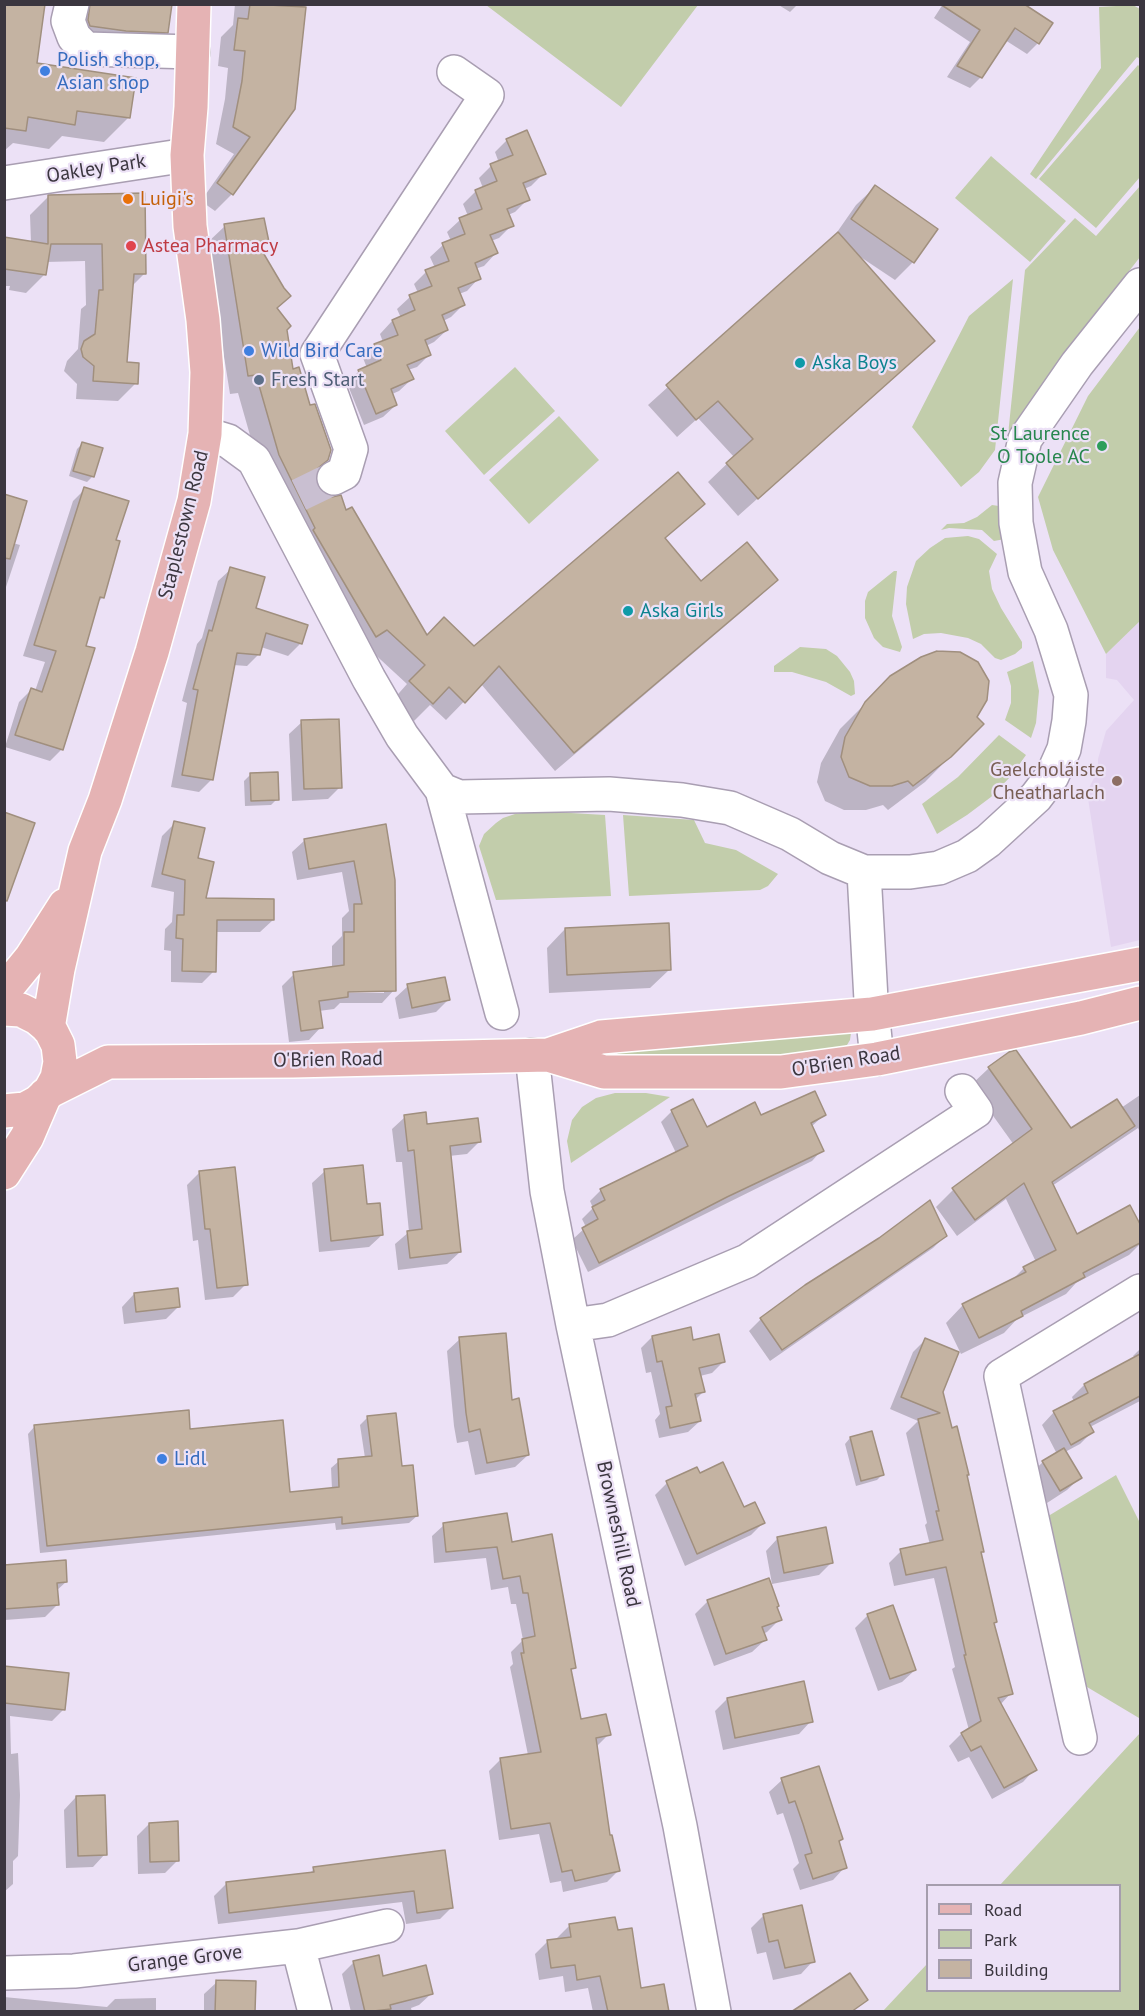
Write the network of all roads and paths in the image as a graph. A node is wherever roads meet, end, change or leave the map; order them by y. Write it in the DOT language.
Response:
graph roads {
  1 [pos="72,4"];
  2 [pos="194,4"];
  3 [pos="193,52"];
  4 [pos="454,72"];
  5 [pos="187,155"];
  6 [pos="4,183"];
  7 [pos="1140,285"];
  8 [pos="206,434"];
  9 [pos="334,478"];
  10 [pos="442,790"];
  11 [pos="864,872"];
  12 [pos="76,889"];
  13 [pos="1140,964"];
  14 [pos="4,991"];
  15 [pos="1140,1003"];
  16 [pos="4,1009"];
  17 [pos="502,1013"];
  18 [pos="872,1014"];
  19 [pos="49,1030"];
  20 [pos="540,1055"];
  21 [pos="877,1059"];
  22 [pos="108,1062"];
  23 [pos="962,1091"];
  24 [pos="48,1093"];
  25 [pos="4,1111"];
  26 [pos="4,1173"];
  27 [pos="1140,1291"];
  28 [pos="573,1325"];
  29 [pos="1080,1738"];
  30 [pos="387,1926"];
  31 [pos="298,1946"];
  32 [pos="4,1973"];
  33 [pos="315,2012"];
  34 [pos="714,2012"];
  1 -- 3 [label="street"];
  2 -- 3 [label="main road, Staplestown Road"];
  3 -- 5 [label="main road, Staplestown Road"];
  4 -- 9 [label="street"];
  5 -- 6 [label="street, Oakley Park"];
  5 -- 8 [label="main road, Staplestown Road"];
  7 -- 11 [label="street"];
  8 -- 10 [label="street"];
  8 -- 12 [label="main road, Staplestown Road"];
  10 -- 11 [label="street"];
  10 -- 17 [label="street"];
  11 -- 18 [label="street"];
  12 -- 14 [label="main road, Staplestown Road"];
  12 -- 19 [label="main road, Staplestown Road"];
  13 -- 18 [label="main road, O'Brien Road"];
  15 -- 21 [label="main road, O'Brien Road"];
  16 -- 19 [label="main road, O'Brien Road"];
  18 -- 20 [label="main road, O'Brien Road"];
  18 -- 21 [label="street"];
  19 -- 22 [label="main road, O'Brien Road"];
  19 -- 24 [label="main road"];
  20 -- 21 [label="main road, O'Brien Road"];
  20 -- 22 [label="main road, O'Brien Road"];
  20 -- 28 [label="street, Browneshill Road"];
  22 -- 24 [label="main road, O'Brien Road"];
  23 -- 28 [label="street"];
  24 -- 25 [label="main road, O'Brien Road"];
  24 -- 26 [label="main road"];
  27 -- 29 [label="street"];
  28 -- 34 [label="street, Browneshill Road"];
  30 -- 31 [label="street, Grange Grove"];
  31 -- 32 [label="street, Grange Grove"];
  31 -- 33 [label="street"];
}
